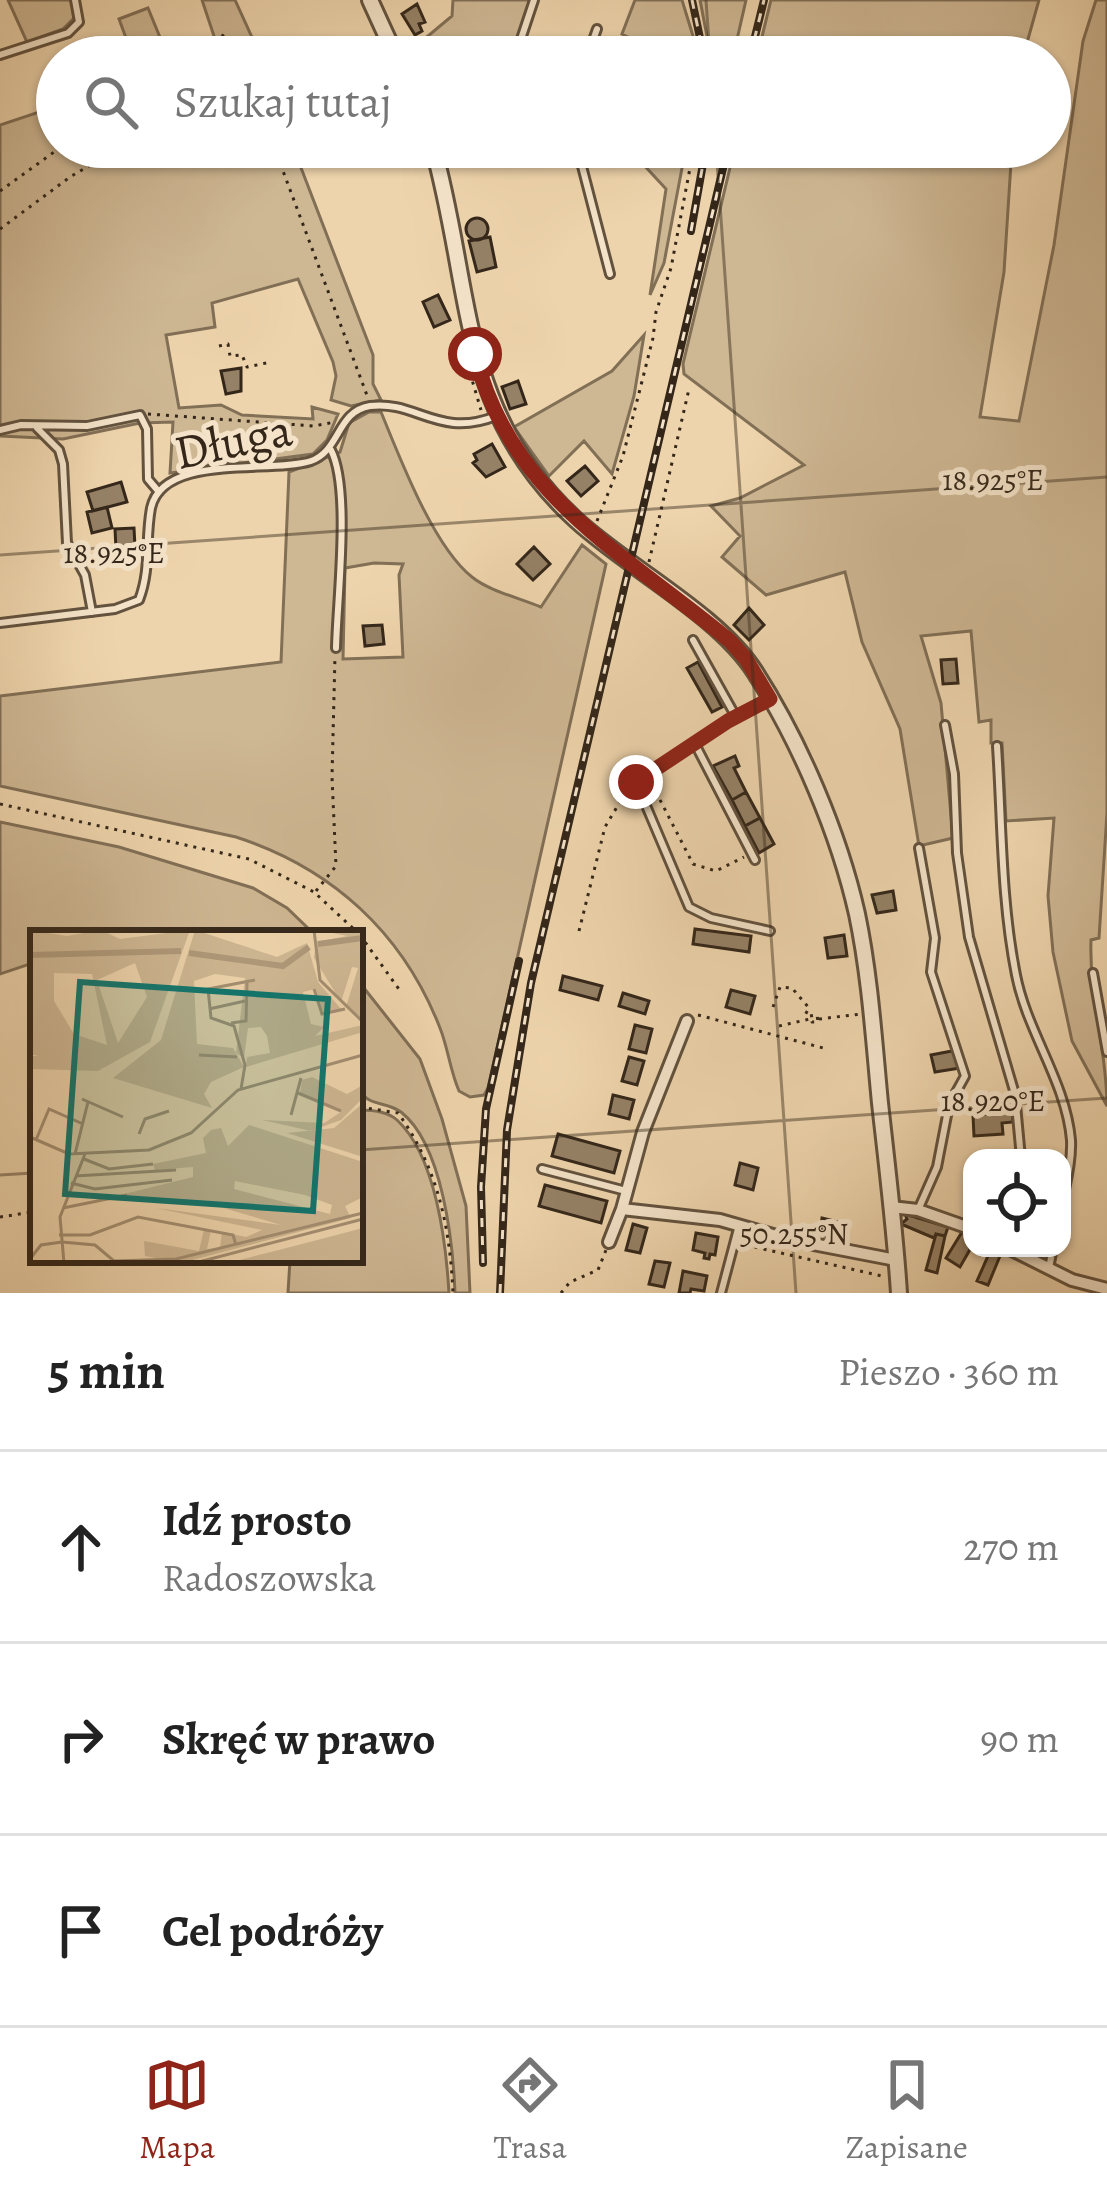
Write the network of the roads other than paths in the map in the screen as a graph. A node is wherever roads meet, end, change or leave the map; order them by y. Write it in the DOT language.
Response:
graph roads {
  1 [pos="75,0"];
  2 [pos="370,0"];
  3 [pos="534,0"];
  4 [pos="597,29"];
  5 [pos="57,36"];
  6 [pos="386,36"];
  7 [pos="522,36"];
  8 [pos="594,36"];
  9 [pos="36,43"];
  10 [pos="0,56"];
  11 [pos="437,168"];
  12 [pos="582,168"];
  13 [pos="610,274"];
  14 [pos="496,416"];
  15 [pos="32,425"];
  16 [pos="0,430"];
  17 [pos="330,448"];
  18 [pos="159,491"];
  19 [pos="92,612"];
  20 [pos="0,623"];
  21 [pos="693,640"];
  22 [pos="336,648"];
  23 [pos="770,699"];
  24 [pos="736,717"];
  25 [pos="945,725"];
  26 [pos="695,744"];
  27 [pos="997,746"];
  28 [pos="919,848"];
  29 [pos="753,857"];
  30 [pos="770,931"];
  31 [pos="1093,973"];
  32 [pos="686,1021"];
  33 [pos="1107,1052"];
  34 [pos="1020,1149"];
  35 [pos="1070,1149"];
  36 [pos="542,1169"];
  37 [pos="626,1191"];
  38 [pos="891,1207"];
  39 [pos="622,1209"];
  40 [pos="918,1210"];
  41 [pos="739,1225"];
  42 [pos="963,1226"];
  43 [pos="609,1242"];
  44 [pos="1025,1257"];
  45 [pos="1051,1257"];
  46 [pos="896,1260"];
  47 [pos="1049,1270"];
  48 [pos="1107,1289"];
  49 [pos="721,1293"];
  50 [pos="899,1293"];
  1 -- 5 [label="lane"];
  2 -- 6 [label="street"];
  3 -- 7 [label="lane"];
  4 -- 8 [label="lane"];
  9 -- 10 [label="lane"];
  11 -- 14 [label="street"];
  12 -- 13 [label="lane"];
  14 -- 17 [label="lane, Długa"];
  14 -- 23 [label="street"];
  15 -- 16 [label="lane"];
  15 -- 18 [label="lane"];
  15 -- 19 [label="lane"];
  17 -- 18 [label="lane, Długa"];
  17 -- 22 [label="lane, Długa"];
  18 -- 19 [label="lane, Długa"];
  19 -- 20 [label="lane, Długa"];
  21 -- 24 [label="lane"];
  23 -- 24 [label="lane"];
  23 -- 38 [label="street"];
  24 -- 26 [label="lane"];
  25 -- 34 [label="lane"];
  26 -- 29 [label="lane"];
  26 -- 30 [label="lane"];
  27 -- 35 [label="lane"];
  28 -- 40 [label="lane"];
  31 -- 33 [label="lane"];
  32 -- 37 [label="street"];
  36 -- 37 [label="lane"];
  37 -- 39 [label="street"];
  38 -- 40 [label="street"];
  38 -- 46 [label="street"];
  39 -- 41 [label="street"];
  39 -- 43 [label="street"];
  40 -- 42 [label="street"];
  41 -- 46 [label="street"];
  41 -- 49 [label="lane"];
  44 -- 47 [label="street"];
  45 -- 47 [label="lane"];
  46 -- 50 [label="street"];
  47 -- 48 [label="street"];
}
